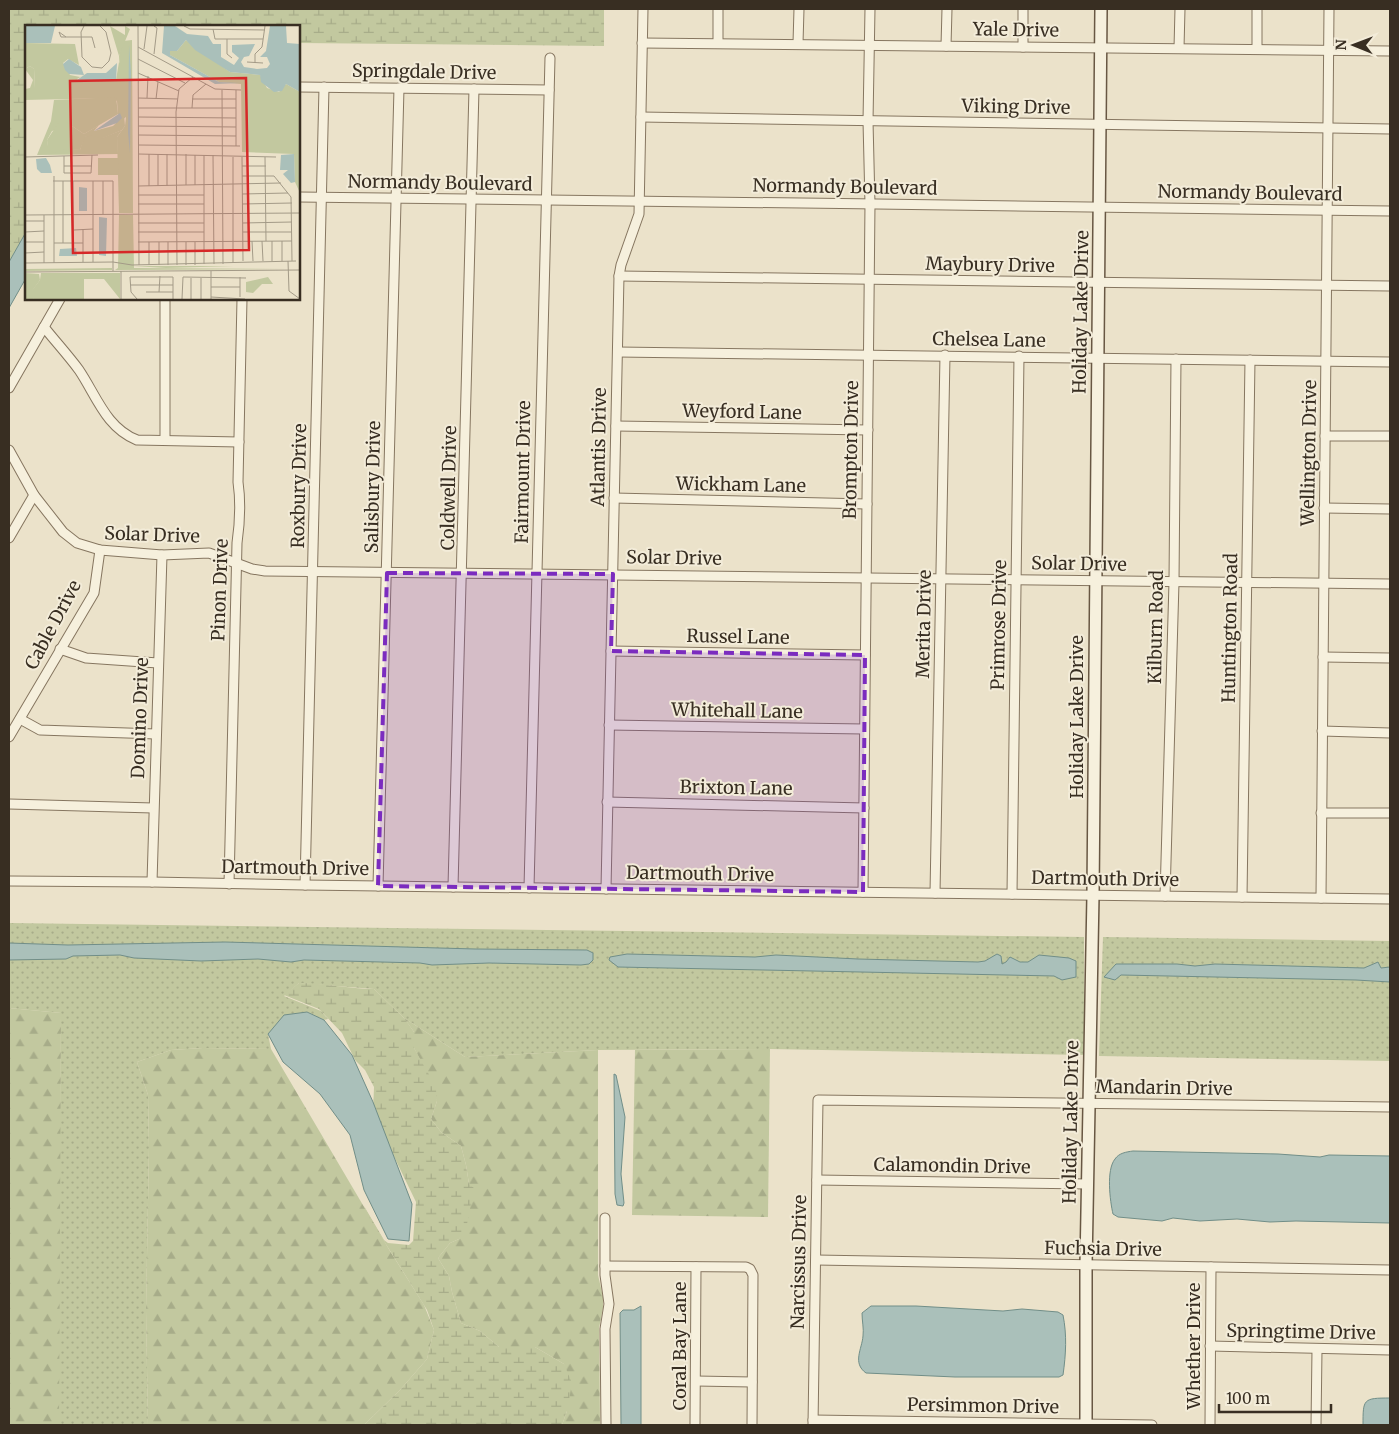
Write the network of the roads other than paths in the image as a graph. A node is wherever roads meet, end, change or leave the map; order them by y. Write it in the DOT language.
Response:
graph roads {
  1 [pos="643,9"];
  2 [pos="718,9"];
  3 [pos="799,9"];
  4 [pos="870,9"];
  5 [pos="947,9"];
  6 [pos="1023,9"];
  7 [pos="1101,9"];
  8 [pos="1180,9"];
  9 [pos="1257,9"];
  10 [pos="1329,9"];
  11 [pos="642,43"];
  12 [pos="718,43"];
  13 [pos="798,43"];
  14 [pos="869,44"];
  15 [pos="946,46"];
  16 [pos="1023,47"];
  17 [pos="1101,47"];
  18 [pos="1179,48"];
  19 [pos="1257,49"];
  20 [pos="1328,50"];
  21 [pos="1390,51"];
  22 [pos="550,58"];
  23 [pos="300,87"];
  24 [pos="324,87"];
  25 [pos="399,88"];
  26 [pos="474,89"];
  27 [pos="549,90"];
  28 [pos="641,117"];
  29 [pos="868,121"];
  30 [pos="1100,124"];
  31 [pos="1328,128"];
  32 [pos="1390,128"];
  33 [pos="300,197"];
  34 [pos="322,198"];
  35 [pos="396,199"];
  36 [pos="472,200"];
  37 [pos="546,200"];
  38 [pos="639,200"];
  39 [pos="870,204"];
  40 [pos="1099,207"];
  41 [pos="1327,210"];
  42 [pos="1390,211"];
  43 [pos="620,276"];
  44 [pos="869,279"];
  45 [pos="1098,282"];
  46 [pos="1327,285"];
  47 [pos="1390,286"];
  48 [pos="59,300"];
  49 [pos="165,300"];
  50 [pos="242,300"];
  51 [pos="44,327"];
  52 [pos="618,352"];
  53 [pos="868,354"];
  54 [pos="945,355"];
  55 [pos="1019,356"];
  56 [pos="1098,358"];
  57 [pos="1176,359"];
  58 [pos="1250,360"];
  59 [pos="1326,361"];
  60 [pos="1390,362"];
  61 [pos="9,388"];
  62 [pos="616,426"];
  63 [pos="868,430"];
  64 [pos="1325,436"];
  65 [pos="1390,436"];
  66 [pos="164,440"];
  67 [pos="239,442"];
  68 [pos="9,450"];
  69 [pos="34,495"];
  70 [pos="614,498"];
  71 [pos="867,504"];
  72 [pos="1324,508"];
  73 [pos="1390,509"];
  74 [pos="9,538"];
  75 [pos="100,550"];
  76 [pos="162,555"];
  77 [pos="236,563"];
  78 [pos="313,572"];
  79 [pos="387,573"];
  80 [pos="463,574"];
  81 [pos="612,574"];
  82 [pos="537,575"];
  83 [pos="866,577"];
  84 [pos="941,578"];
  85 [pos="1015,579"];
  86 [pos="1095,581"];
  87 [pos="1174,582"];
  88 [pos="1248,582"];
  89 [pos="1324,583"];
  90 [pos="1390,584"];
  91 [pos="60,649"];
  92 [pos="611,651"];
  93 [pos="865,655"];
  94 [pos="1323,657"];
  95 [pos="1390,658"];
  96 [pos="158,663"];
  97 [pos="20,719"];
  98 [pos="609,725"];
  99 [pos="864,729"];
  100 [pos="1322,731"];
  101 [pos="1390,733"];
  102 [pos="156,734"];
  103 [pos="9,737"];
  104 [pos="607,802"];
  105 [pos="9,804"];
  106 [pos="153,808"];
  107 [pos="864,808"];
  108 [pos="1321,813"];
  109 [pos="1390,813"];
  110 [pos="9,881"];
  111 [pos="152,882"];
  112 [pos="229,884"];
  113 [pos="305,885"];
  114 [pos="378,886"];
  115 [pos="453,887"];
  116 [pos="528,888"];
  117 [pos="606,889"];
  118 [pos="863,892"];
  119 [pos="934,893"];
  120 [pos="1012,894"];
  121 [pos="1093,895"];
  122 [pos="1165,896"];
  123 [pos="1242,897"];
  124 [pos="1320,898"];
  125 [pos="1390,899"];
  126 [pos="818,1100"];
  127 [pos="1089,1103"];
  128 [pos="1390,1107"];
  129 [pos="817,1180"];
  130 [pos="1088,1184"];
  131 [pos="605,1218"];
  132 [pos="816,1260"];
  133 [pos="1086,1265"];
  134 [pos="605,1266"];
  135 [pos="696,1267"];
  136 [pos="1211,1267"];
  137 [pos="1390,1270"];
  138 [pos="1210,1346"];
  139 [pos="1317,1350"];
  140 [pos="1390,1350"];
  141 [pos="696,1381"];
  142 [pos="752,1382"];
  143 [pos="813,1423"];
  144 [pos="1086,1424"];
  145 [pos="606,1425"];
  146 [pos="695,1425"];
  147 [pos="752,1425"];
  148 [pos="1152,1425"];
  149 [pos="1210,1425"];
  150 [pos="1316,1425"];
  1 -- 11 [label="street, Atlantis Drive"];
  2 -- 12 [label="street"];
  3 -- 13 [label="street"];
  4 -- 14 [label="street, Brompton Drive"];
  5 -- 15 [label="street"];
  6 -- 16 [label="street"];
  7 -- 17 [label="street, Holiday Lake Drive"];
  8 -- 18 [label="street"];
  9 -- 19 [label="street"];
  10 -- 20 [label="street, Wellington Drive"];
  11 -- 12 [label="street, Yale Drive"];
  11 -- 28 [label="street, Atlantis Drive"];
  12 -- 13 [label="street, Yale Drive"];
  13 -- 14 [label="street, Yale Drive"];
  14 -- 15 [label="street, Yale Drive"];
  14 -- 29 [label="street, Brompton Drive"];
  15 -- 16 [label="street, Yale Drive"];
  16 -- 17 [label="street, Yale Drive"];
  17 -- 18 [label="street, Yale Drive"];
  17 -- 30 [label="street, Holiday Lake Drive"];
  18 -- 19 [label="street, Yale Drive"];
  19 -- 20 [label="street, Yale Drive"];
  20 -- 21 [label="street, Yale Drive"];
  20 -- 31 [label="street, Wellington Drive"];
  22 -- 27 [label="street, Fairmount Drive"];
  23 -- 24 [label="street, Springdale Drive"];
  24 -- 25 [label="street, Springdale Drive"];
  24 -- 34 [label="street, Roxbury Drive"];
  25 -- 26 [label="street, Springdale Drive"];
  25 -- 35 [label="street, Salisbury Drive"];
  26 -- 27 [label="street, Springdale Drive"];
  26 -- 36 [label="street, Coldwell Drive"];
  27 -- 37 [label="street, Fairmount Drive"];
  28 -- 29 [label="street, Viking Drive"];
  28 -- 38 [label="street, Atlantis Drive"];
  29 -- 30 [label="street, Viking Drive"];
  29 -- 39 [label="street, Brompton Drive"];
  30 -- 31 [label="street, Viking Drive"];
  30 -- 40 [label="street, Holiday Lake Drive"];
  31 -- 32 [label="street, Viking Drive"];
  31 -- 41 [label="street, Wellington Drive"];
  33 -- 34 [label="street, Normandy Boulevard"];
  34 -- 35 [label="street, Normandy Boulevard"];
  34 -- 78 [label="street, Roxbury Drive"];
  35 -- 36 [label="street, Normandy Boulevard"];
  35 -- 79 [label="street, Salisbury Drive"];
  36 -- 37 [label="street, Normandy Boulevard"];
  36 -- 80 [label="street, Coldwell Drive"];
  37 -- 38 [label="street, Normandy Boulevard"];
  37 -- 82 [label="street, Fairmount Drive"];
  38 -- 39 [label="street, Normandy Boulevard"];
  38 -- 43 [label="street, Atlantis Drive"];
  39 -- 40 [label="street, Normandy Boulevard"];
  39 -- 44 [label="street, Brompton Drive"];
  40 -- 41 [label="street, Normandy Boulevard"];
  40 -- 45 [label="street, Holiday Lake Drive"];
  41 -- 42 [label="street, Normandy Boulevard"];
  41 -- 46 [label="street, Wellington Drive"];
  43 -- 44 [label="street, Maybury Drive"];
  43 -- 52 [label="street, Atlantis Drive"];
  44 -- 45 [label="street, Maybury Drive"];
  44 -- 53 [label="street, Brompton Drive"];
  45 -- 46 [label="street, Maybury Drive"];
  45 -- 56 [label="street, Holiday Lake Drive"];
  46 -- 47 [label="street, Maybury Drive"];
  46 -- 59 [label="street, Wellington Drive"];
  48 -- 51 [label="street"];
  49 -- 66 [label="street"];
  50 -- 67 [label="street, Pinon Drive"];
  51 -- 61 [label="street"];
  51 -- 66 [label="street"];
  52 -- 53 [label="street, Chelsea Lane"];
  52 -- 62 [label="street, Atlantis Drive"];
  53 -- 54 [label="street, Chelsea Lane"];
  53 -- 63 [label="street, Brompton Drive"];
  54 -- 55 [label="street, Chelsea Lane"];
  54 -- 84 [label="street, Merita Drive"];
  55 -- 56 [label="street, Chelsea Lane"];
  55 -- 85 [label="street, Primrose Drive"];
  56 -- 57 [label="street, Chelsea Lane"];
  56 -- 86 [label="street, Holiday Lake Drive"];
  57 -- 58 [label="street, Chelsea Lane"];
  57 -- 87 [label="street, Kilburn Road"];
  58 -- 59 [label="street, Chelsea Lane"];
  58 -- 88 [label="street, Huntington Road"];
  59 -- 60 [label="street, Chelsea Lane"];
  59 -- 64 [label="street, Wellington Drive"];
  62 -- 63 [label="street, Weyford Lane"];
  62 -- 70 [label="street, Atlantis Drive"];
  63 -- 71 [label="street, Brompton Drive"];
  64 -- 65 [label="street"];
  64 -- 72 [label="street, Wellington Drive"];
  66 -- 67 [label="street"];
  67 -- 77 [label="street, Pinon Drive"];
  68 -- 69 [label="street, Solar Drive"];
  69 -- 74 [label="street"];
  69 -- 75 [label="street, Solar Drive"];
  70 -- 71 [label="street, Wickham Lane"];
  70 -- 81 [label="street, Atlantis Drive"];
  71 -- 83 [label="street, Brompton Drive"];
  72 -- 73 [label="street"];
  72 -- 89 [label="street, Wellington Drive"];
  75 -- 76 [label="street, Solar Drive"];
  75 -- 91 [label="street, Cable Drive"];
  76 -- 77 [label="street, Solar Drive"];
  76 -- 96 [label="street, Domino Drive"];
  77 -- 78 [label="street, Solar Drive"];
  77 -- 112 [label="street, Pinon Drive"];
  78 -- 79 [label="street, Solar Drive"];
  78 -- 113 [label="street, Roxbury Drive"];
  79 -- 80 [label="street, Solar Drive"];
  79 -- 114 [label="street, Salisbury Drive"];
  80 -- 82 [label="street, Solar Drive"];
  80 -- 115 [label="street, Coldwell Drive"];
  81 -- 82 [label="street, Solar Drive"];
  81 -- 83 [label="street, Solar Drive"];
  81 -- 92 [label="street, Atlantis Drive"];
  82 -- 116 [label="street, Fairmount Drive"];
  83 -- 84 [label="street, Solar Drive"];
  83 -- 93 [label="street, Brompton Drive"];
  84 -- 85 [label="street, Solar Drive"];
  84 -- 119 [label="street, Merita Drive"];
  85 -- 86 [label="street, Solar Drive"];
  85 -- 120 [label="street, Primrose Drive"];
  86 -- 87 [label="street, Solar Drive"];
  86 -- 121 [label="street, Holiday Lake Drive"];
  87 -- 88 [label="street, Solar Drive"];
  87 -- 122 [label="street, Kilburn Road"];
  88 -- 89 [label="street, Solar Drive"];
  88 -- 123 [label="street, Huntington Road"];
  89 -- 90 [label="street, Solar Drive"];
  89 -- 94 [label="street, Wellington Drive"];
  91 -- 96 [label="street"];
  91 -- 97 [label="street, Cable Drive"];
  92 -- 93 [label="street, Russel Lane"];
  92 -- 98 [label="street, Atlantis Drive"];
  93 -- 99 [label="street, Brompton Drive"];
  94 -- 95 [label="street"];
  94 -- 100 [label="street, Wellington Drive"];
  96 -- 102 [label="street, Domino Drive"];
  97 -- 102 [label="street"];
  97 -- 103 [label="street, Cable Drive"];
  98 -- 99 [label="street, Whitehall Lane"];
  98 -- 104 [label="street, Atlantis Drive"];
  99 -- 107 [label="street, Brompton Drive"];
  100 -- 101 [label="street"];
  100 -- 108 [label="street, Wellington Drive"];
  102 -- 106 [label="street, Domino Drive"];
  104 -- 107 [label="street, Brixton Lane"];
  104 -- 117 [label="street, Atlantis Drive"];
  105 -- 106 [label="street"];
  106 -- 111 [label="street, Domino Drive"];
  107 -- 118 [label="street, Brompton Drive"];
  108 -- 109 [label="street"];
  108 -- 124 [label="street, Wellington Drive"];
  110 -- 111 [label="street, Dartmouth Drive"];
  111 -- 112 [label="street, Dartmouth Drive"];
  112 -- 113 [label="street, Dartmouth Drive"];
  113 -- 114 [label="street, Dartmouth Drive"];
  114 -- 115 [label="street, Dartmouth Drive"];
  115 -- 116 [label="street, Dartmouth Drive"];
  116 -- 117 [label="street, Dartmouth Drive"];
  117 -- 118 [label="street, Dartmouth Drive"];
  118 -- 119 [label="street, Dartmouth Drive"];
  119 -- 120 [label="street, Dartmouth Drive"];
  120 -- 121 [label="street, Dartmouth Drive"];
  121 -- 122 [label="street, Dartmouth Drive"];
  121 -- 127 [label="street, Holiday Lake Drive"];
  122 -- 123 [label="street, Dartmouth Drive"];
  123 -- 124 [label="street, Dartmouth Drive"];
  124 -- 125 [label="street, Dartmouth Drive"];
  126 -- 127 [label="street, Mandarin Drive"];
  126 -- 129 [label="street, Narcissus Drive"];
  127 -- 128 [label="street, Mandarin Drive"];
  127 -- 130 [label="street, Holiday Lake Drive"];
  129 -- 130 [label="street, Calamondin Drive"];
  129 -- 132 [label="street, Narcissus Drive"];
  130 -- 133 [label="street, Holiday Lake Drive"];
  131 -- 134 [label="street"];
  132 -- 133 [label="street, Fuchsia Drive"];
  132 -- 143 [label="street, Narcissus Drive"];
  133 -- 136 [label="street, Fuchsia Drive"];
  133 -- 144 [label="street, Holiday Lake Drive"];
  134 -- 135 [label="street"];
  134 -- 145 [label="street"];
  135 -- 141 [label="street, Coral Bay Lane"];
  135 -- 142 [label="street"];
  136 -- 137 [label="street, Fuchsia Drive"];
  136 -- 138 [label="street, Whether Drive"];
  138 -- 139 [label="street, Springtime Drive"];
  138 -- 149 [label="street, Whether Drive"];
  139 -- 140 [label="street, Springtime Drive"];
  139 -- 150 [label="street"];
  141 -- 142 [label="street"];
  141 -- 146 [label="street, Coral Bay Lane"];
  142 -- 147 [label="street"];
  143 -- 144 [label="street, Persimmon Drive"];
  144 -- 148 [label="street, Persimmon Drive"];
}
